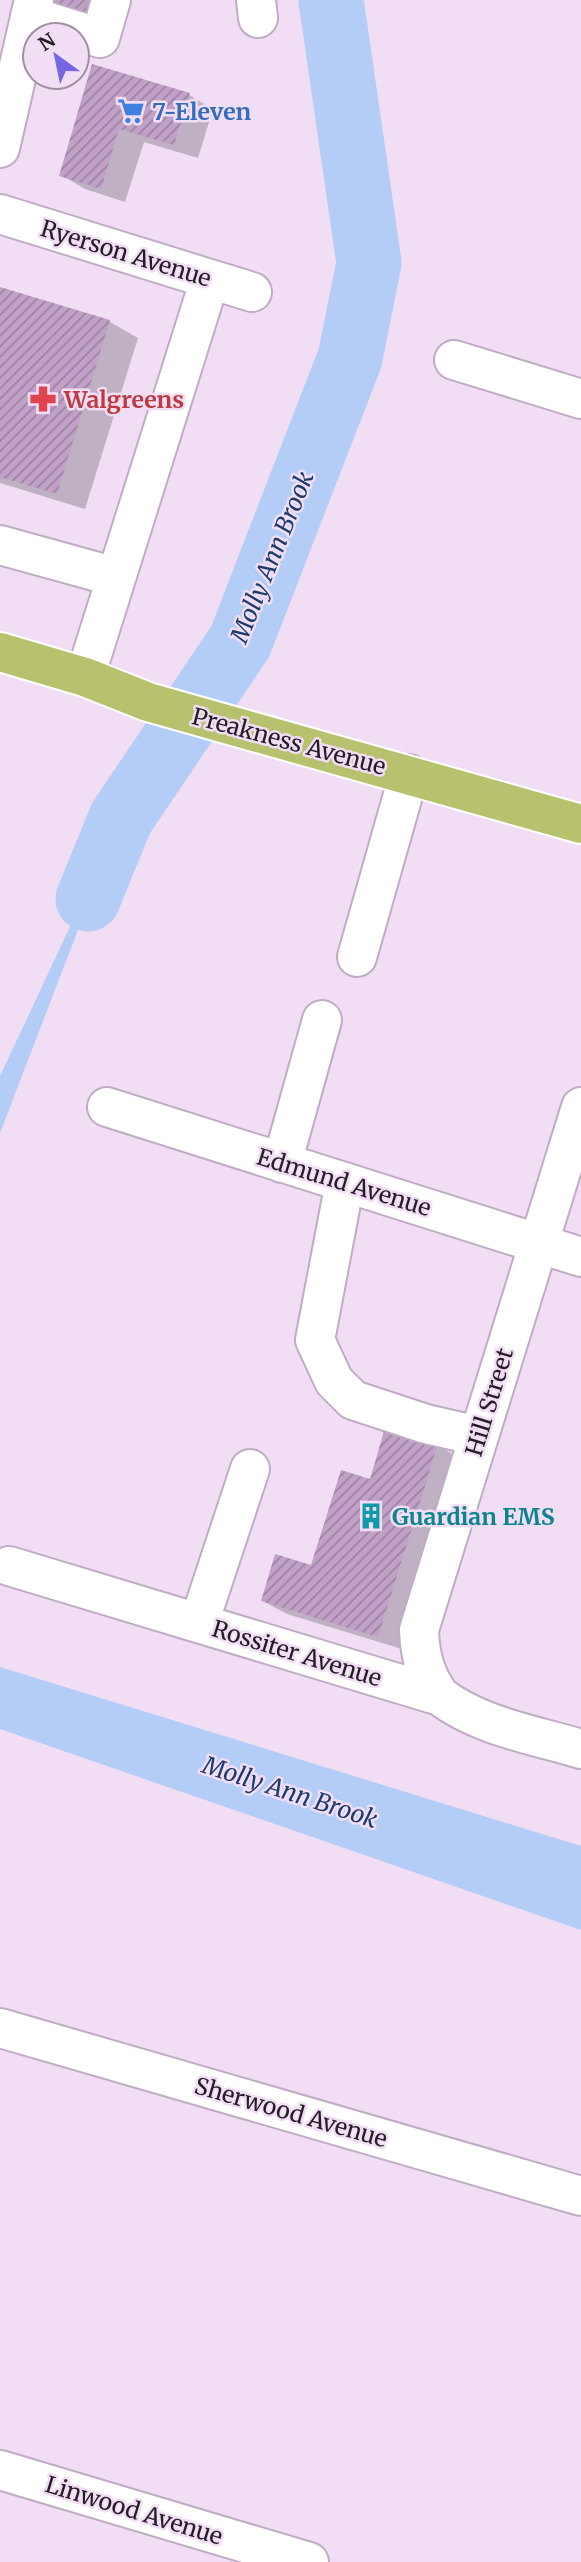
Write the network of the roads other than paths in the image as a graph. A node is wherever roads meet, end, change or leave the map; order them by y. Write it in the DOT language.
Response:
graph roads {
  1 [pos="111,0"];
  2 [pos="32,8"];
  3 [pos="5,95"];
  4 [pos="0,148"];
  5 [pos="0,214"];
  6 [pos="210,279"];
  7 [pos="252,292"];
  8 [pos="454,360"];
  9 [pos="581,399"];
  10 [pos="0,545"];
  11 [pos="116,577"];
  12 [pos="0,652"];
  13 [pos="85,677"];
  14 [pos="409,774"];
  15 [pos="581,824"];
  16 [pos="357,957"];
  17 [pos="322,1020"];
  18 [pos="107,1107"];
  19 [pos="581,1107"];
  20 [pos="282,1163"];
  21 [pos="345,1182"];
  22 [pos="538,1244"];
  23 [pos="581,1257"];
  24 [pos="478,1436"];
  25 [pos="250,1469"];
  26 [pos="9,1566"];
  27 [pos="199,1623"];
  28 [pos="440,1696"];
  29 [pos="581,1749"];
  30 [pos="0,2028"];
  31 [pos="581,2196"];
  32 [pos="0,2470"];
  33 [pos="309,2562"];
  1 -- 2 [label="street"];
  2 -- 3 [label="street"];
  3 -- 4 [label="street"];
  5 -- 6 [label="street, Ryerson Avenue"];
  6 -- 7 [label="street, Ryerson Avenue"];
  6 -- 11 [label="street"];
  8 -- 9 [label="street"];
  10 -- 11 [label="street"];
  11 -- 13 [label="street"];
  12 -- 13 [label="main road, Preakness Avenue"];
  13 -- 14 [label="main road, Preakness Avenue"];
  14 -- 15 [label="main road, Preakness Avenue"];
  14 -- 16 [label="street"];
  17 -- 20 [label="street"];
  18 -- 20 [label="street, Edmund Avenue"];
  19 -- 22 [label="street, Hill Street"];
  20 -- 21 [label="street, Edmund Avenue"];
  21 -- 22 [label="street, Edmund Avenue"];
  21 -- 24 [label="street"];
  22 -- 23 [label="street, Edmund Avenue"];
  22 -- 24 [label="street, Hill Street"];
  24 -- 28 [label="street, Hill Street"];
  25 -- 27 [label="street"];
  26 -- 27 [label="street, Rossiter Avenue"];
  27 -- 28 [label="street, Rossiter Avenue"];
  28 -- 29 [label="street, Rossiter Avenue"];
  30 -- 31 [label="street, Sherwood Avenue"];
  32 -- 33 [label="street, Linwood Avenue"];
}
